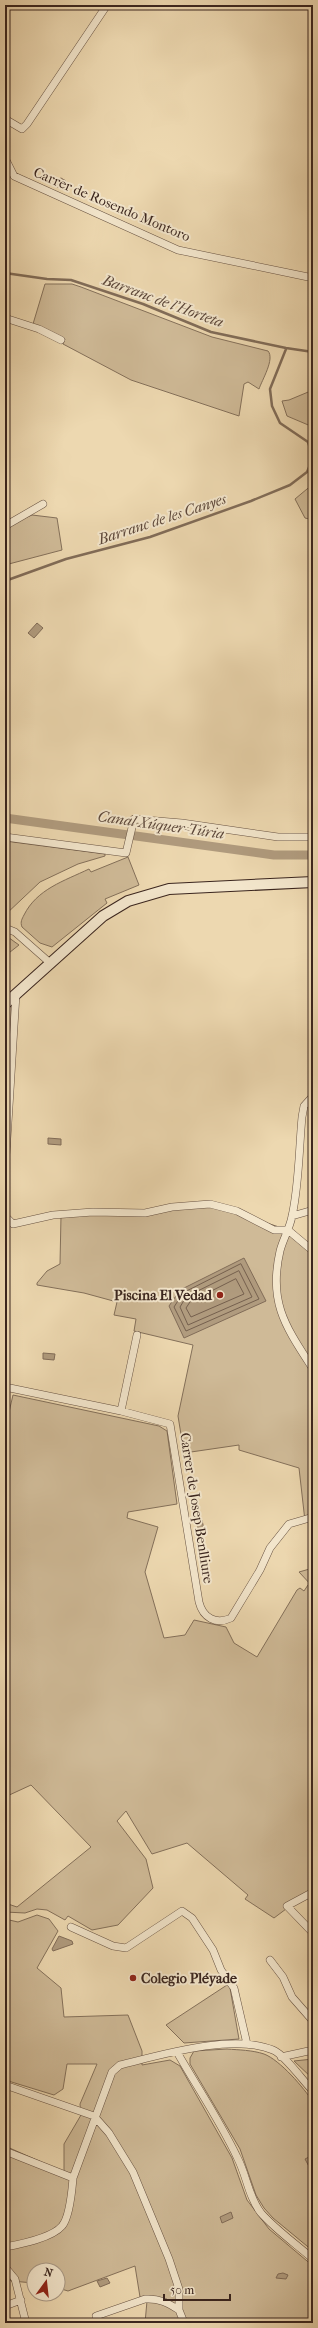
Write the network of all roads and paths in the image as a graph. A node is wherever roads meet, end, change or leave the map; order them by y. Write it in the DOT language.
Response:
graph roads {
  1 [pos="107,5"];
  2 [pos="5,119"];
  3 [pos="5,158"];
  4 [pos="313,278"];
  5 [pos="5,318"];
  6 [pos="61,340"];
  7 [pos="43,504"];
  8 [pos="5,526"];
  9 [pos="5,837"];
  10 [pos="313,837"];
  11 [pos="313,882"];
  12 [pos="5,928"];
  13 [pos="49,962"];
  14 [pos="16,994"];
  15 [pos="5,1004"];
  16 [pos="313,1096"];
  17 [pos="5,1171"];
  18 [pos="313,1210"];
  19 [pos="5,1216"];
  20 [pos="292,1216"];
  21 [pos="288,1230"];
  22 [pos="313,1251"];
  23 [pos="137,1334"];
  24 [pos="313,1369"];
  25 [pos="5,1387"];
  26 [pos="121,1411"];
  27 [pos="313,1517"];
  28 [pos="313,1892"];
  29 [pos="71,1927"];
  30 [pos="313,1933"];
  31 [pos="270,1960"];
  32 [pos="313,2021"];
  33 [pos="247,2044"];
  34 [pos="313,2050"];
  35 [pos="177,2052"];
  36 [pos="281,2057"];
  37 [pos="5,2085"];
  38 [pos="313,2091"];
  39 [pos="94,2116"];
  40 [pos="5,2151"];
  41 [pos="73,2178"];
  42 [pos="5,2247"];
  43 [pos="313,2259"];
  44 [pos="5,2267"];
  45 [pos="21,2300"];
  46 [pos="5,2306"];
  47 [pos="180,2310"];
  48 [pos="96,2316"];
  49 [pos="26,2323"];
  50 [pos="181,2323"];
  1 -- 2 [label="street"];
  3 -- 4 [label="street, Carrer de Rosendo Montoro"];
  5 -- 6 [label="street"];
  7 -- 8 [label="street"];
  9 -- 10 [label="street"];
  11 -- 13 [label="main road"];
  12 -- 13 [label="street"];
  13 -- 14 [label="main road"];
  14 -- 15 [label="main road"];
  14 -- 17 [label="street"];
  16 -- 20 [label="street"];
  18 -- 20 [label="street"];
  19 -- 21 [label="street"];
  20 -- 21 [label="street"];
  21 -- 22 [label="street"];
  21 -- 24 [label="street"];
  23 -- 26 [label="street"];
  25 -- 26 [label="street, Carrer de Josep Benlliure"];
  26 -- 27 [label="street, Carrer de Josep Benlliure"];
  28 -- 30 [label="street"];
  29 -- 33 [label="street"];
  31 -- 32 [label="street"];
  33 -- 35 [label="street"];
  33 -- 36 [label="street"];
  34 -- 36 [label="street"];
  35 -- 39 [label="street"];
  35 -- 43 [label="street"];
  36 -- 38 [label="street"];
  37 -- 39 [label="street"];
  39 -- 41 [label="street"];
  39 -- 47 [label="street"];
  40 -- 41 [label="street"];
  41 -- 42 [label="street"];
  44 -- 45 [label="street"];
  45 -- 46 [label="street"];
  45 -- 49 [label="street"];
  47 -- 48 [label="street"];
  47 -- 50 [label="street"];
}
